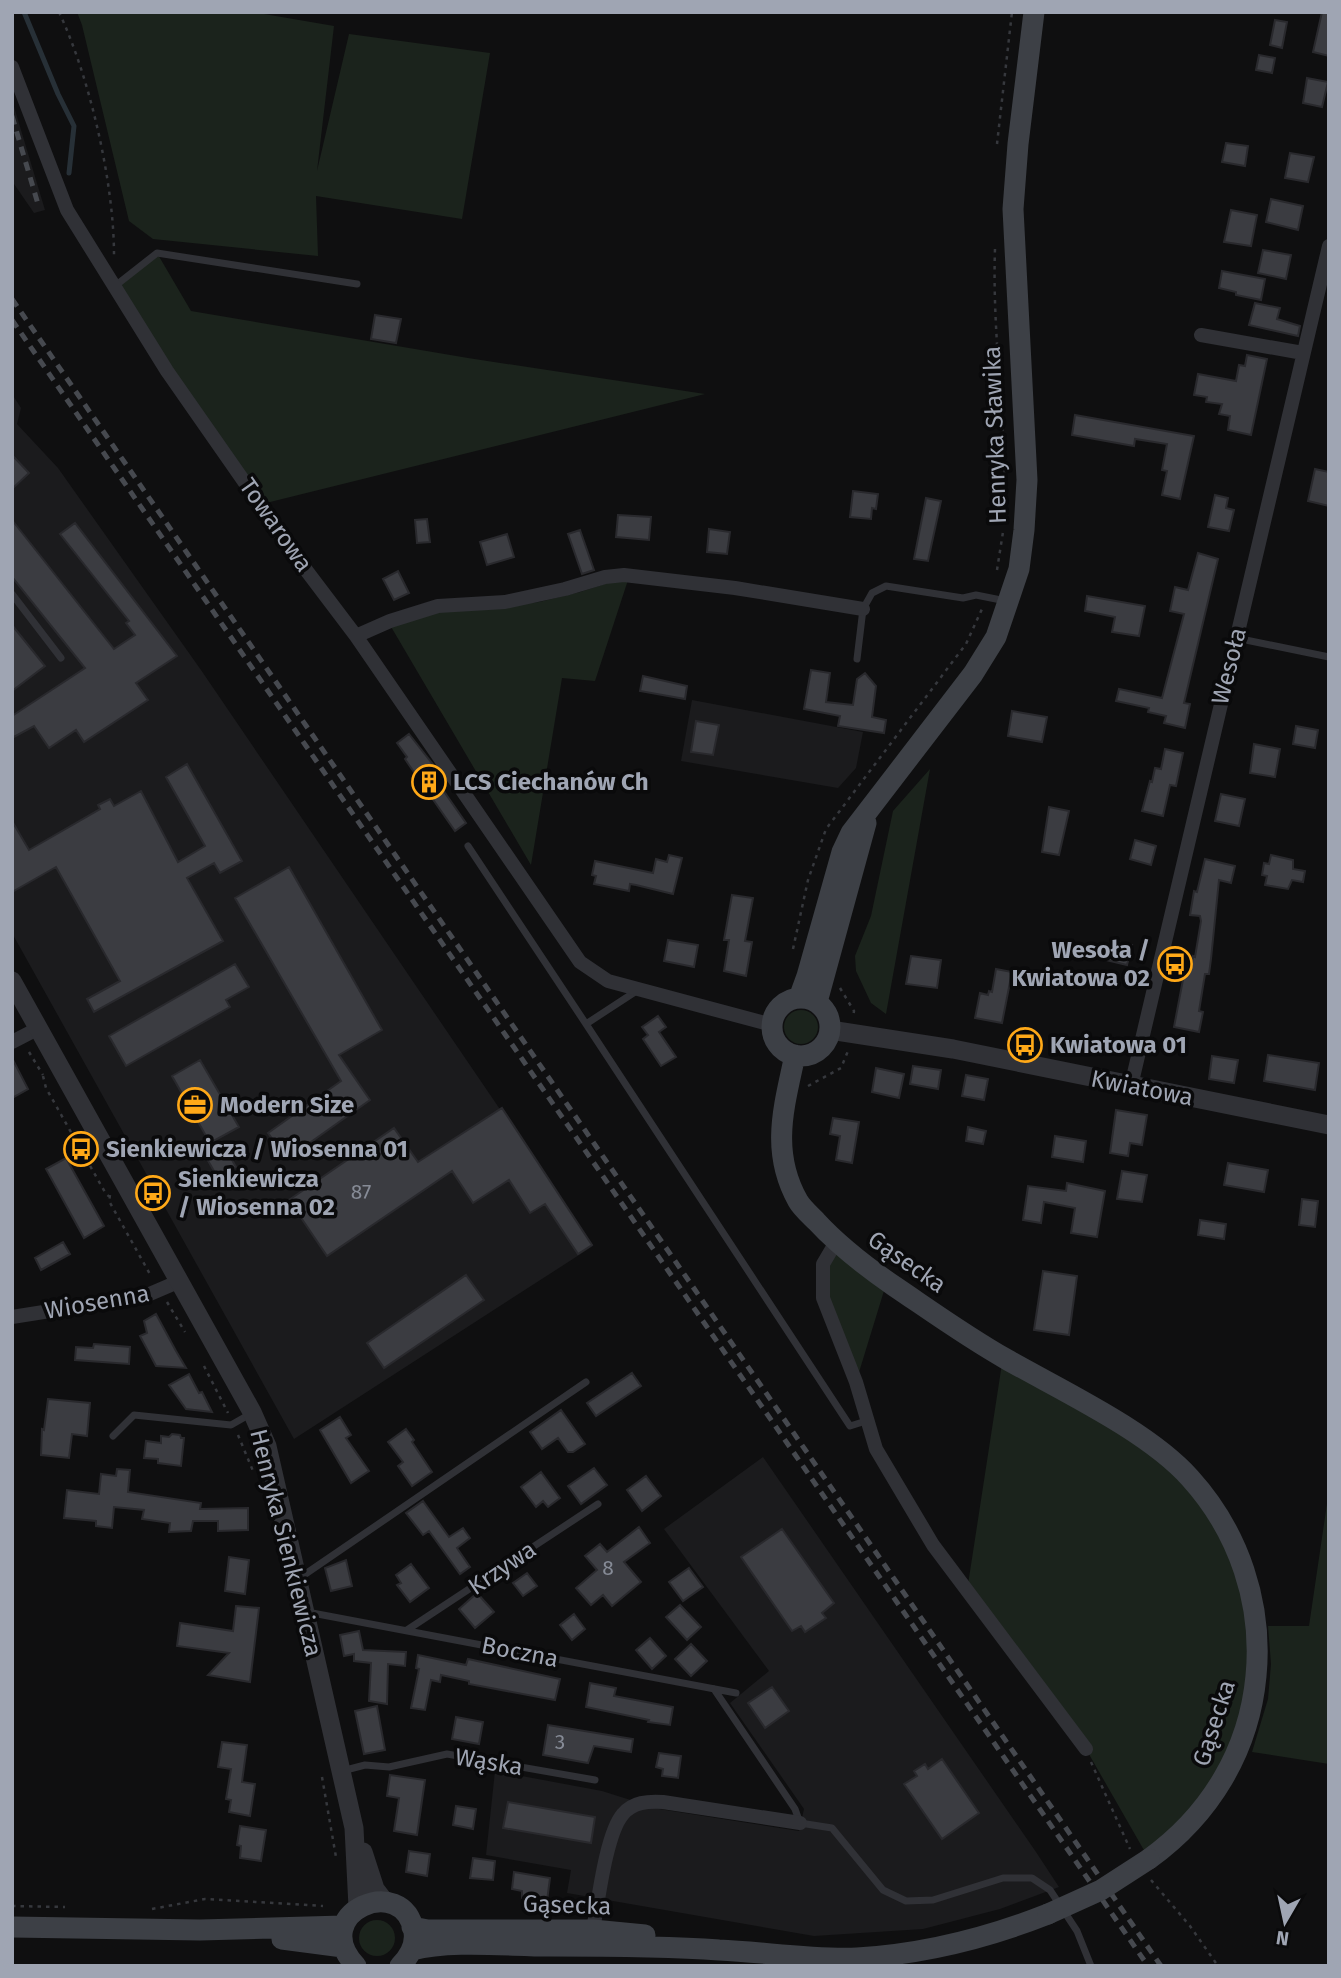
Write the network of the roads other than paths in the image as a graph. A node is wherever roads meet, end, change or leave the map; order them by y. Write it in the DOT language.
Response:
graph roads {
  1 [pos="1034,12"];
  2 [pos="12,67"];
  3 [pos="1329,246"];
  4 [pos="357,284"];
  5 [pos="115,286"];
  6 [pos="1200,335"];
  7 [pos="1303,353"];
  8 [pos="12,594"];
  9 [pos="1009,602"];
  10 [pos="863,608"];
  11 [pos="356,636"];
  12 [pos="1236,637"];
  13 [pos="1329,657"];
  14 [pos="61,658"];
  15 [pos="857,659"];
  16 [pos="468,846"];
  17 [pos="12,981"];
  18 [pos="638,990"];
  19 [pos="808,1000"];
  20 [pos="586,1024"];
  21 [pos="772,1025"];
  22 [pos="830,1030"];
  23 [pos="24,1036"];
  24 [pos="795,1055"];
  25 [pos="1131,1086"];
  26 [pos="1329,1125"];
  27 [pos="836,1242"];
  28 [pos="169,1290"];
  29 [pos="12,1317"];
  30 [pos="586,1382"];
  31 [pos="241,1419"];
  32 [pos="866,1420"];
  33 [pos="113,1436"];
  34 [pos="598,1504"];
  35 [pos="298,1580"];
  36 [pos="305,1611"];
  37 [pos="407,1631"];
  38 [pos="715,1689"];
  39 [pos="736,1693"];
  40 [pos="1086,1749"];
  41 [pos="330,1772"];
  42 [pos="595,1780"];
  43 [pos="800,1823"];
  44 [pos="354,1828"];
  45 [pos="384,1902"];
  46 [pos="358,1907"];
  47 [pos="12,1927"];
  48 [pos="412,1927"];
  49 [pos="343,1937"];
  50 [pos="588,1938"];
  51 [pos="406,1958"];
  52 [pos="356,1966"];
  53 [pos="1091,1966"];
  1 -- 9 [label="main road, Henryka Sławika"];
  2 -- 5 [label="street, Towarowa"];
  3 -- 7 [label="street, Wesoła"];
  4 -- 5 [label="lane"];
  5 -- 11 [label="street, Towarowa"];
  6 -- 7 [label="street"];
  7 -- 12 [label="street, Wesoła"];
  8 -- 14 [label="lane"];
  9 -- 10 [label="lane"];
  9 -- 19 [label="main road, Henryka Sławika"];
  10 -- 11 [label="street"];
  10 -- 15 [label="lane"];
  11 -- 18 [label="street, Towarowa"];
  12 -- 13 [label="lane"];
  12 -- 25 [label="street, Wesoła"];
  16 -- 20 [label="lane"];
  17 -- 23 [label="street, Henryka Sienkiewicza"];
  18 -- 20 [label="lane"];
  18 -- 21 [label="street"];
  19 -- 21 [label="main road"];
  19 -- 22 [label="main road"];
  20 -- 32 [label="lane"];
  21 -- 24 [label="main road"];
  22 -- 24 [label="main road"];
  22 -- 25 [label="street, Kwiatowa"];
  23 -- 28 [label="street, Henryka Sienkiewicza"];
  24 -- 27 [label="main road, Gąsecka"];
  25 -- 26 [label="street, Kwiatowa"];
  27 -- 32 [label="street"];
  27 -- 50 [label="main road, Gąsecka, bridge"];
  28 -- 29 [label="street, Wiosenna"];
  28 -- 31 [label="street, Henryka Sienkiewicza"];
  30 -- 35 [label="lane"];
  31 -- 33 [label="lane"];
  31 -- 35 [label="street, Henryka Sienkiewicza"];
  32 -- 40 [label="street"];
  34 -- 37 [label="lane, Krzywa"];
  35 -- 36 [label="street, Henryka Sienkiewicza"];
  36 -- 37 [label="lane, Boczna"];
  36 -- 41 [label="street, Henryka Sienkiewicza"];
  37 -- 38 [label="lane, Boczna"];
  38 -- 39 [label="lane, Boczna"];
  38 -- 43 [label="lane"];
  41 -- 42 [label="lane, Wąska"];
  41 -- 44 [label="street, Henryka Sienkiewicza"];
  43 -- 50 [label="street"];
  43 -- 53 [label="lane"];
  44 -- 45 [label="street, Henryka Sienkiewicza"];
  44 -- 46 [label="street, Henryka Sienkiewicza"];
  45 -- 46 [label="main road"];
  45 -- 48 [label="main road"];
  46 -- 49 [label="main road"];
  47 -- 49 [label="main road"];
  48 -- 50 [label="main road, Gąsecka"];
  48 -- 51 [label="main road"];
  49 -- 52 [label="main road"];
  50 -- 51 [label="main road, Gąsecka"];
}
